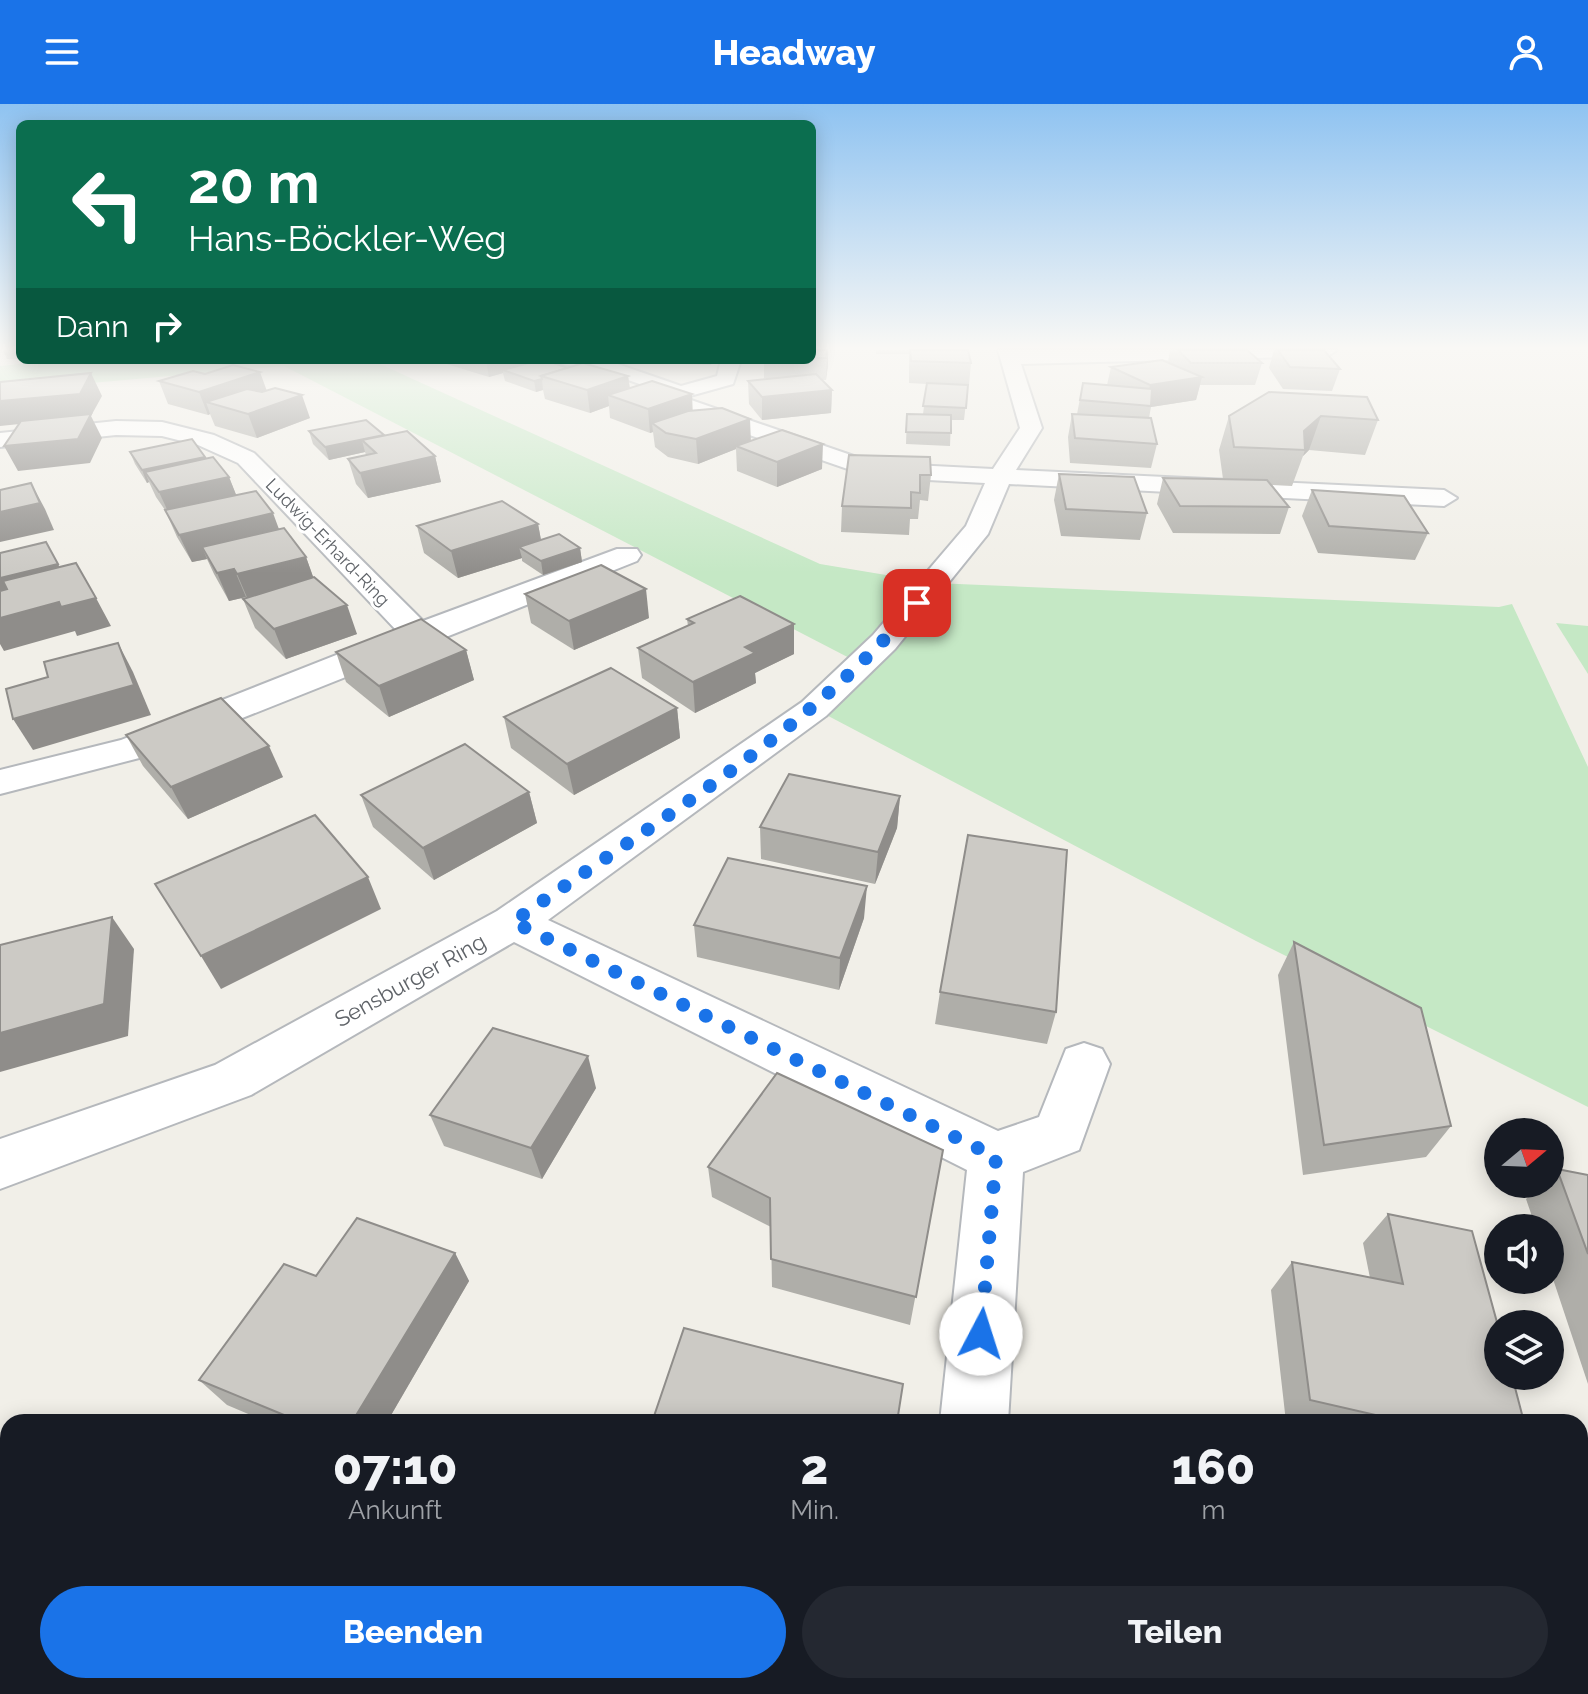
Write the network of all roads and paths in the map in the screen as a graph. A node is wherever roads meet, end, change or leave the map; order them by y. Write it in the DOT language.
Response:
graph roads {
  1 [pos="740,424"];
  2 [pos="1030,424"];
  3 [pos="0,440"];
  4 [pos="1000,476"];
  5 [pos="1444,498"];
  6 [pos="627,555"];
  7 [pos="418,634"];
  8 [pos="0,782"];
  9 [pos="513,922"];
  10 [pos="1084,1064"];
  11 [pos="996,1157"];
  12 [pos="0,1164"];
  13 [pos="975,1414"];
  1 -- 4 [label="street"];
  2 -- 4 [label="street, Sensburger Ring"];
  3 -- 7 [label="street, Ludwig-Erhard-Ring"];
  4 -- 5 [label="street"];
  4 -- 9 [label="street, Sensburger Ring"];
  6 -- 7 [label="street"];
  7 -- 8 [label="street"];
  9 -- 11 [label="street"];
  9 -- 12 [label="street, Sensburger Ring"];
  10 -- 11 [label="street"];
  11 -- 13 [label="street"];
}
